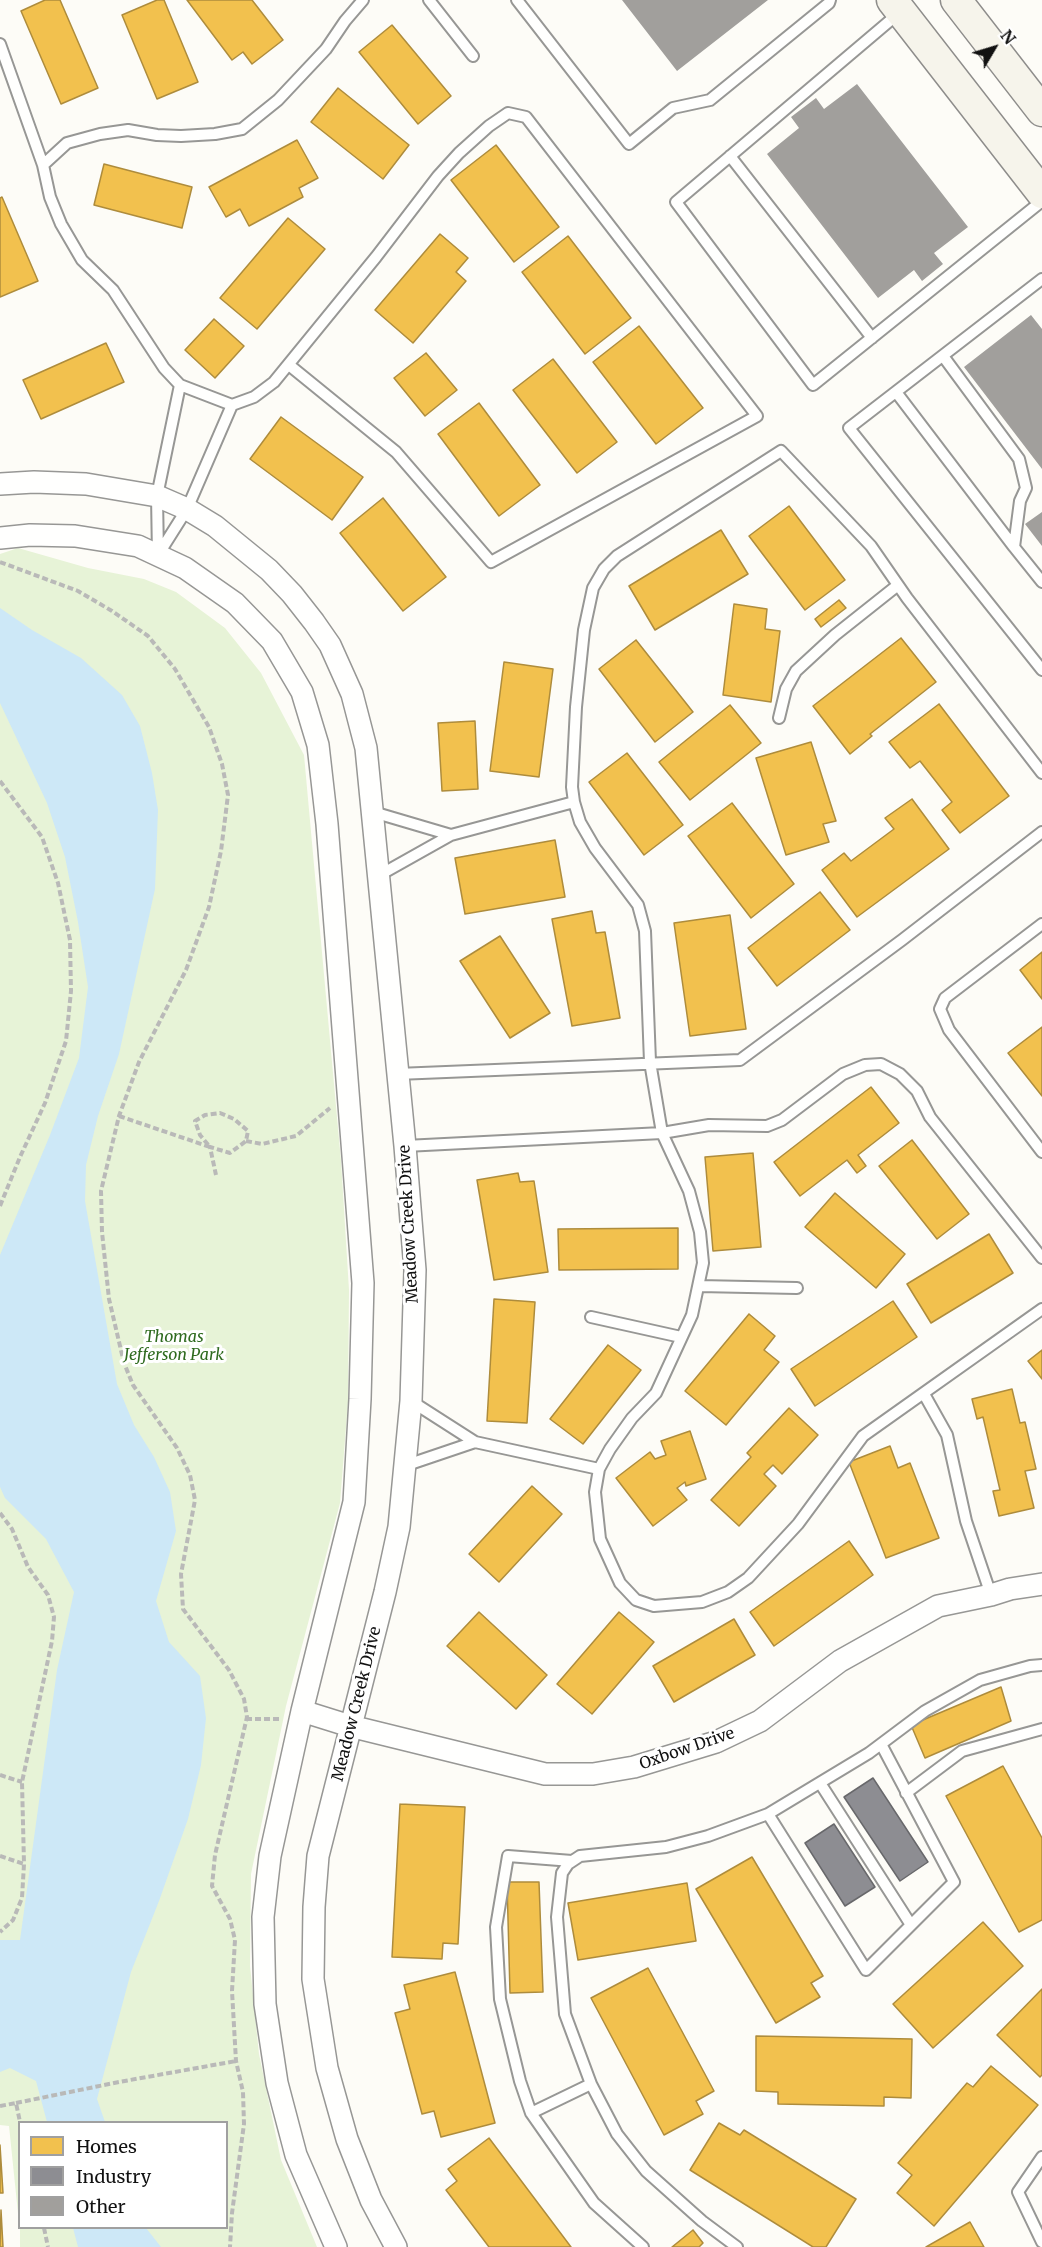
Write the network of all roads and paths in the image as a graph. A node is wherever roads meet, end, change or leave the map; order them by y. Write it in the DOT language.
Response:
graph roads {
  1 [pos="363,0"];
  2 [pos="429,0"];
  3 [pos="517,0"];
  4 [pos="956,0"];
  5 [pos="829,1"];
  6 [pos="897,6"];
  7 [pos="0,45"];
  8 [pos="473,56"];
  9 [pos="1042,111"];
  10 [pos="730,156"];
  11 [pos="43,165"];
  12 [pos="1042,193"];
  13 [pos="1042,201"];
  14 [pos="1042,279"];
  15 [pos="872,338"];
  16 [pos="943,356"];
  17 [pos="289,365"];
  18 [pos="180,385"];
  19 [pos="896,392"];
  20 [pos="232,405"];
  21 [pos="0,484"];
  22 [pos="157,496"];
  23 [pos="187,509"];
  24 [pos="0,538"];
  25 [pos="1014,547"];
  26 [pos="158,555"];
  27 [pos="0,562"];
  28 [pos="1042,582"];
  29 [pos="898,585"];
  30 [pos="1042,670"];
  31 [pos="779,718"];
  32 [pos="1042,773"];
  33 [pos="0,781"];
  34 [pos="574,802"];
  35 [pos="374,812"];
  36 [pos="1042,832"];
  37 [pos="451,835"];
  38 [pos="378,876"];
  39 [pos="1042,924"];
  40 [pos="650,1062"];
  41 [pos="396,1074"];
  42 [pos="348,1098"];
  43 [pos="119,1116"];
  44 [pos="662,1133"];
  45 [pos="246,1141"];
  46 [pos="405,1146"];
  47 [pos="210,1147"];
  48 [pos="1042,1152"];
  49 [pos="216,1175"];
  50 [pos="0,1206"];
  51 [pos="1042,1258"];
  52 [pos="699,1286"];
  53 [pos="797,1288"];
  54 [pos="1042,1309"];
  55 [pos="591,1317"];
  56 [pos="681,1337"];
  57 [pos="924,1394"];
  58 [pos="411,1401"];
  59 [pos="475,1442"];
  60 [pos="407,1465"];
  61 [pos="599,1469"];
  62 [pos="0,1513"];
  63 [pos="1042,1584"];
  64 [pos="991,1595"];
  65 [pos="1042,1665"];
  66 [pos="291,1709"];
  67 [pos="246,1719"];
  68 [pos="350,1726"];
  69 [pos="1042,1729"];
  70 [pos="881,1744"];
  71 [pos="0,1775"];
  72 [pos="22,1782"];
  73 [pos="819,1783"];
  74 [pos="906,1793"];
  75 [pos="768,1814"];
  76 [pos="0,1856"];
  77 [pos="572,1861"];
  78 [pos="24,1864"];
  79 [pos="911,1925"];
  80 [pos="0,1932"];
  81 [pos="236,2061"];
  82 [pos="591,2084"];
  83 [pos="15,2103"];
  84 [pos="0,2106"];
  85 [pos="531,2113"];
  86 [pos="20,2121"];
  87 [pos="1042,2157"];
  88 [pos="44,2229"];
  89 [pos="1042,2242"];
  90 [pos="48,2247"];
  91 [pos="230,2247"];
  92 [pos="336,2247"];
  93 [pos="396,2247"];
  94 [pos="643,2247"];
  95 [pos="737,2247"];
  1 -- 11 [label="lane"];
  2 -- 8 [label="lane"];
  3 -- 5 [label="lane"];
  4 -- 9 [label="main road"];
  6 -- 10 [label="lane"];
  6 -- 12 [label="main road"];
  7 -- 11 [label="lane"];
  10 -- 15 [label="lane"];
  10 -- 15 [label="lane"];
  11 -- 18 [label="lane"];
  13 -- 15 [label="lane"];
  14 -- 16 [label="lane"];
  16 -- 19 [label="lane"];
  16 -- 25 [label="lane"];
  17 -- 17 [label="lane"];
  17 -- 20 [label="lane"];
  18 -- 20 [label="lane"];
  18 -- 22 [label="lane"];
  19 -- 25 [label="lane"];
  19 -- 30 [label="lane"];
  20 -- 23 [label="lane"];
  21 -- 22 [label="street, Meadow Creek Drive"];
  22 -- 23 [label="street, Meadow Creek Drive"];
  22 -- 26 [label="lane"];
  23 -- 26 [label="lane"];
  23 -- 35 [label="street, Meadow Creek Drive"];
  24 -- 26 [label="street"];
  25 -- 28 [label="lane"];
  26 -- 42 [label="street"];
  27 -- 43 [label="path"];
  29 -- 31 [label="lane"];
  29 -- 32 [label="lane"];
  29 -- 34 [label="lane"];
  33 -- 50 [label="path"];
  34 -- 37 [label="lane"];
  34 -- 40 [label="lane"];
  35 -- 37 [label="lane"];
  35 -- 38 [label="street, Meadow Creek Drive"];
  36 -- 40 [label="lane"];
  37 -- 38 [label="lane"];
  38 -- 41 [label="street, Meadow Creek Drive"];
  39 -- 48 [label="lane"];
  40 -- 41 [label="lane"];
  40 -- 44 [label="lane"];
  41 -- 46 [label="street, Meadow Creek Drive"];
  42 -- 45 [label="path"];
  42 -- 66 [label="street"];
  43 -- 47 [label="path"];
  43 -- 67 [label="path"];
  44 -- 46 [label="lane"];
  44 -- 51 [label="lane"];
  44 -- 52 [label="lane"];
  45 -- 47 [label="path"];
  45 -- 47 [label="path"];
  46 -- 58 [label="street, Meadow Creek Drive"];
  47 -- 49 [label="path"];
  52 -- 53 [label="lane"];
  52 -- 56 [label="lane"];
  54 -- 57 [label="lane"];
  55 -- 56 [label="lane"];
  56 -- 61 [label="lane"];
  57 -- 61 [label="lane"];
  57 -- 64 [label="lane"];
  58 -- 59 [label="lane"];
  58 -- 60 [label="street, Meadow Creek Drive"];
  59 -- 60 [label="lane"];
  59 -- 61 [label="lane"];
  60 -- 68 [label="street, Meadow Creek Drive"];
  62 -- 72 [label="path"];
  63 -- 64 [label="street, Oxbow Drive"];
  64 -- 68 [label="street, Oxbow Drive"];
  65 -- 70 [label="lane"];
  66 -- 67 [label="path"];
  66 -- 68 [label="street, Oxbow Drive"];
  66 -- 92 [label="street"];
  67 -- 81 [label="path"];
  68 -- 93 [label="street, Meadow Creek Drive"];
  69 -- 74 [label="lane"];
  70 -- 73 [label="lane"];
  70 -- 74 [label="lane"];
  71 -- 72 [label="path"];
  72 -- 78 [label="path"];
  73 -- 75 [label="lane"];
  73 -- 79 [label="lane"];
  74 -- 79 [label="lane"];
  75 -- 77 [label="lane"];
  75 -- 79 [label="lane"];
  76 -- 78 [label="path"];
  77 -- 82 [label="lane"];
  77 -- 85 [label="lane"];
  78 -- 80 [label="path"];
  81 -- 83 [label="path"];
  81 -- 91 [label="path"];
  82 -- 85 [label="lane"];
  82 -- 95 [label="lane"];
  83 -- 84 [label="path"];
  83 -- 86 [label="path"];
  85 -- 94 [label="lane"];
  87 -- 89 [label="lane"];
  88 -- 90 [label="path"];
}
